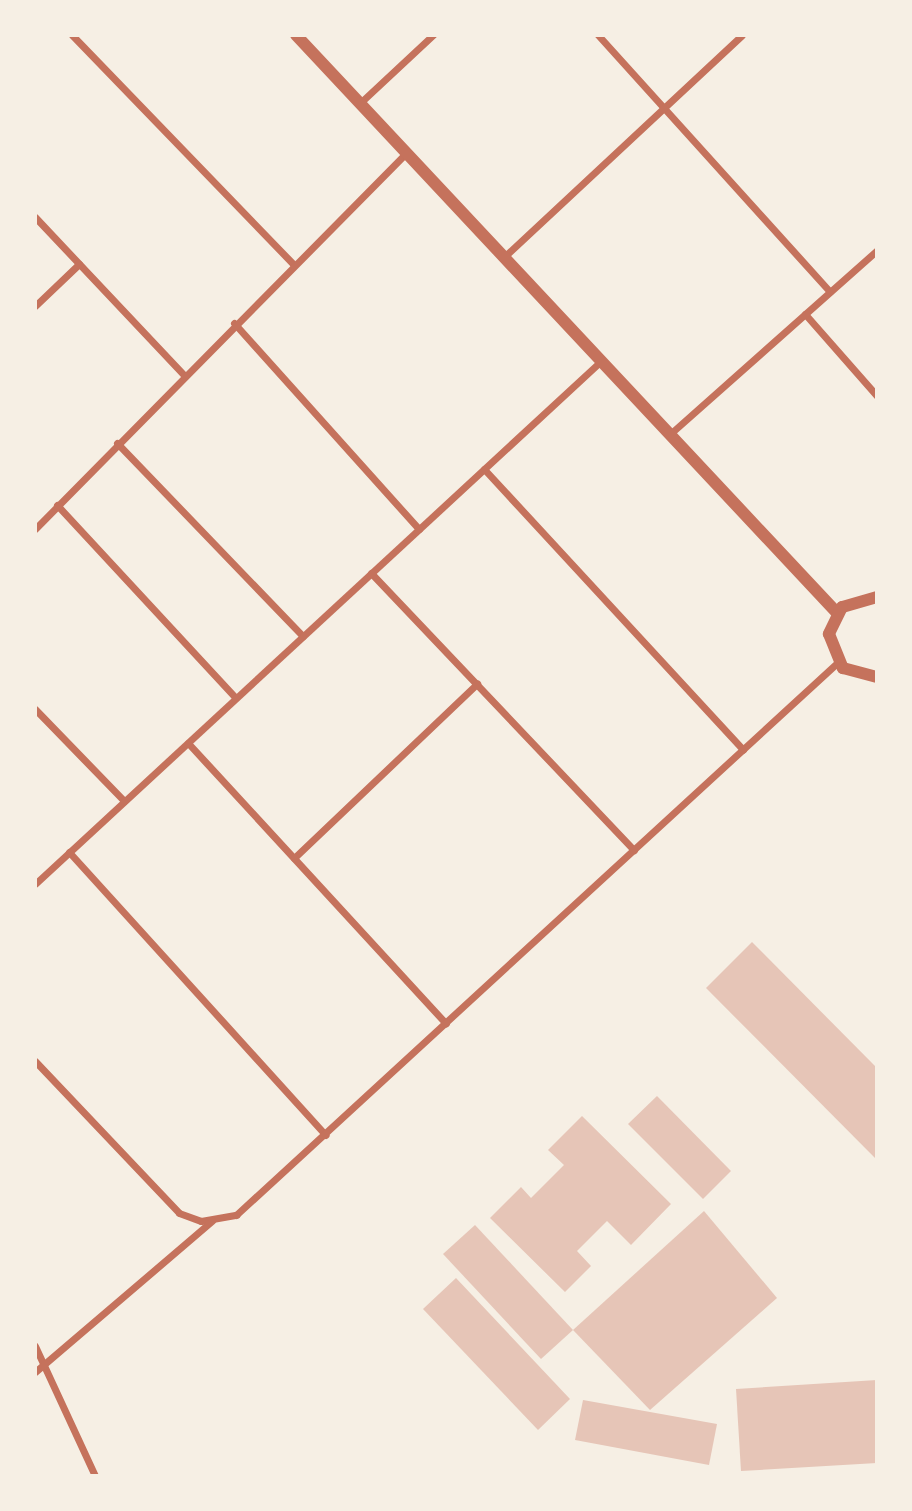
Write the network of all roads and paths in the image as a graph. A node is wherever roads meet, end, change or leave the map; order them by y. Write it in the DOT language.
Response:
graph roads {
  1 [pos="72,35"];
  2 [pos="296,35"];
  3 [pos="433,35"];
  4 [pos="598,35"];
  5 [pos="742,35"];
  6 [pos="360,103"];
  7 [pos="663,109"];
  8 [pos="406,153"];
  9 [pos="35,217"];
  10 [pos="877,250"];
  11 [pos="504,257"];
  12 [pos="79,264"];
  13 [pos="293,264"];
  14 [pos="830,292"];
  15 [pos="35,306"];
  16 [pos="805,314"];
  17 [pos="234,323"];
  18 [pos="601,360"];
  19 [pos="184,375"];
  20 [pos="877,396"];
  21 [pos="670,434"];
  22 [pos="117,443"];
  23 [pos="484,469"];
  24 [pos="57,505"];
  25 [pos="35,528"];
  26 [pos="419,529"];
  27 [pos="371,573"];
  28 [pos="877,597"];
  29 [pos="837,612"];
  30 [pos="303,636"];
  31 [pos="838,662"];
  32 [pos="877,677"];
  33 [pos="477,684"];
  34 [pos="236,698"];
  35 [pos="35,709"];
  36 [pos="188,743"];
  37 [pos="743,750"];
  38 [pos="124,801"];
  39 [pos="635,850"];
  40 [pos="69,852"];
  41 [pos="294,859"];
  42 [pos="35,884"];
  43 [pos="446,1024"];
  44 [pos="35,1061"];
  45 [pos="326,1135"];
  46 [pos="212,1221"];
  47 [pos="35,1346"];
  48 [pos="45,1363"];
  49 [pos="35,1372"];
  50 [pos="95,1476"];
  1 -- 13 [label="street"];
  2 -- 6 [label="street"];
  3 -- 6 [label="street"];
  4 -- 7 [label="street"];
  5 -- 7 [label="street"];
  6 -- 8 [label="street"];
  7 -- 11 [label="street"];
  7 -- 14 [label="street"];
  8 -- 11 [label="street"];
  8 -- 13 [label="street"];
  9 -- 12 [label="street"];
  10 -- 14 [label="street"];
  11 -- 18 [label="street"];
  12 -- 15 [label="street"];
  12 -- 19 [label="street"];
  13 -- 17 [label="street"];
  14 -- 16 [label="street"];
  16 -- 20 [label="street"];
  16 -- 21 [label="street"];
  17 -- 19 [label="street"];
  17 -- 26 [label="street"];
  18 -- 21 [label="street"];
  18 -- 23 [label="street"];
  19 -- 22 [label="street"];
  21 -- 29 [label="street"];
  22 -- 24 [label="street"];
  22 -- 30 [label="street"];
  23 -- 26 [label="street"];
  23 -- 37 [label="street"];
  24 -- 25 [label="street"];
  24 -- 34 [label="street"];
  26 -- 27 [label="street"];
  27 -- 30 [label="street"];
  27 -- 33 [label="street"];
  28 -- 29 [label="street"];
  29 -- 31 [label="street"];
  30 -- 34 [label="street"];
  31 -- 32 [label="street"];
  31 -- 37 [label="street"];
  33 -- 39 [label="street"];
  33 -- 41 [label="street"];
  34 -- 36 [label="street"];
  35 -- 38 [label="street"];
  36 -- 38 [label="street"];
  36 -- 41 [label="street"];
  37 -- 39 [label="street"];
  38 -- 40 [label="street"];
  39 -- 43 [label="street"];
  40 -- 42 [label="street"];
  40 -- 45 [label="street"];
  41 -- 43 [label="street"];
  43 -- 45 [label="street"];
  44 -- 46 [label="street"];
  45 -- 46 [label="street"];
  46 -- 48 [label="street"];
  47 -- 48 [label="street"];
  48 -- 49 [label="street"];
  48 -- 50 [label="street"];
}
